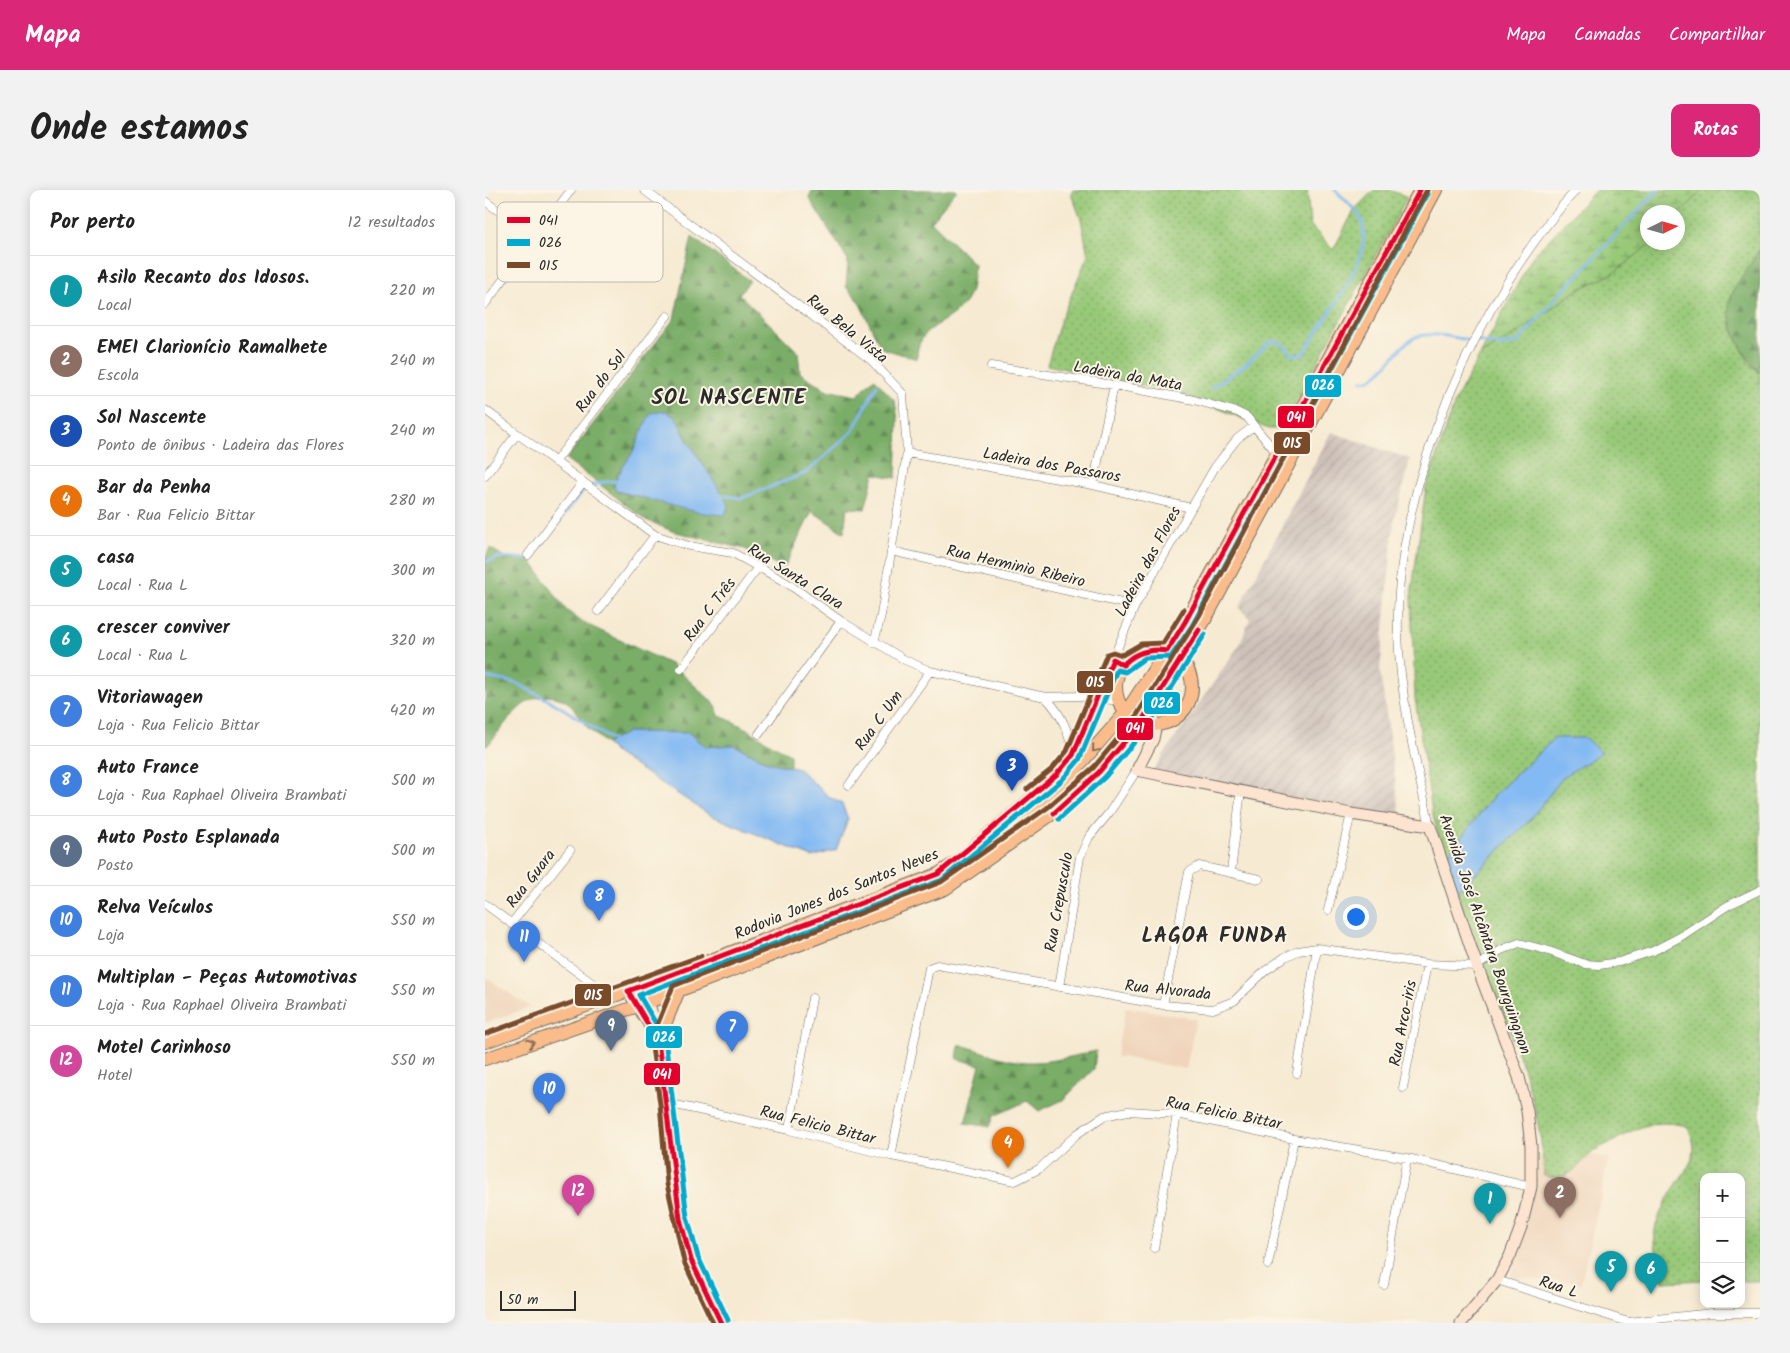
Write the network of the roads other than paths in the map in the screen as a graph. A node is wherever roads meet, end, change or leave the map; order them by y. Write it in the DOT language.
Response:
graph roads {
  1 [pos="571,190"];
  2 [pos="644,190"];
  3 [pos="1420,190"];
  4 [pos="1436,190"];
  5 [pos="1576,190"];
  6 [pos="485,201"];
  7 [pos="562,202"];
  8 [pos="660,202"];
  9 [pos="663,204"];
  10 [pos="497,210"];
  11 [pos="502,282"];
  12 [pos="485,304"];
  13 [pos="667,316"];
  14 [pos="991,366"];
  15 [pos="1114,384"];
  16 [pos="485,410"];
  17 [pos="1254,426"];
  18 [pos="517,434"];
  19 [pos="1276,452"];
  20 [pos="907,453"];
  21 [pos="555,462"];
  22 [pos="485,476"];
  23 [pos="583,482"];
  24 [pos="1093,485"];
  25 [pos="1191,508"];
  26 [pos="655,535"];
  27 [pos="891,551"];
  28 [pos="528,555"];
  29 [pos="759,566"];
  30 [pos="1135,606"];
  31 [pos="598,610"];
  32 [pos="841,621"];
  33 [pos="874,642"];
  34 [pos="1167,651"];
  35 [pos="1181,660"];
  36 [pos="1118,662"];
  37 [pos="681,669"];
  38 [pos="930,671"];
  39 [pos="1078,696"];
  40 [pos="1045,697"];
  41 [pos="1096,700"];
  42 [pos="1123,707"];
  43 [pos="1141,722"];
  44 [pos="1157,724"];
  45 [pos="759,734"];
  46 [pos="1073,755"];
  47 [pos="1137,770"];
  48 [pos="849,785"];
  49 [pos="1241,790"];
  50 [pos="1351,814"];
  51 [pos="1431,826"];
  52 [pos="569,850"];
  53 [pos="1231,872"];
  54 [pos="938,874"];
  55 [pos="1259,879"];
  56 [pos="1760,890"];
  57 [pos="485,904"];
  58 [pos="1328,910"];
  59 [pos="511,924"];
  60 [pos="1317,948"];
  61 [pos="1427,964"];
  62 [pos="1477,966"];
  63 [pos="642,986"];
  64 [pos="1059,987"];
  65 [pos="679,990"];
  66 [pos="628,991"];
  67 [pos="611,997"];
  68 [pos="812,998"];
  69 [pos="643,1004"];
  70 [pos="1163,1005"];
  71 [pos="658,1041"];
  72 [pos="485,1042"];
  73 [pos="485,1059"];
  74 [pos="1297,1072"];
  75 [pos="1403,1088"];
  76 [pos="667,1103"];
  77 [pos="1177,1114"];
  78 [pos="789,1130"];
  79 [pos="1294,1139"];
  80 [pos="891,1156"];
  81 [pos="1407,1158"];
  82 [pos="1531,1187"];
  83 [pos="1154,1248"];
  84 [pos="1268,1265"];
  85 [pos="1497,1280"];
  86 [pos="1384,1285"];
  87 [pos="1760,1313"];
  88 [pos="1657,1321"];
  89 [pos="721,1323"];
  90 [pos="1461,1323"];
  1 -- 7 [label="street"];
  2 -- 8 [label="street, Rua Bela Vista"];
  3 -- 19 [label="main road, Rodovia Jones dos Santos Neves"];
  4 -- 35 [label="main road, Rodovia Jones dos Santos Neves"];
  5 -- 51 [label="street, Avenida José Alcântara Bourguingnon"];
  6 -- 10 [label="street"];
  9 -- 20 [label="street, Rua Bela Vista"];
  11 -- 12 [label="street"];
  13 -- 21 [label="street, Rua do Sol"];
  14 -- 15 [label="street, Ladeira da Mata"];
  15 -- 17 [label="street, Ladeira da Mata"];
  15 -- 24 [label="street"];
  16 -- 18 [label="street, Rua Santa Clara"];
  17 -- 19 [label="street"];
  17 -- 25 [label="street, Ladeira das Flores"];
  18 -- 21 [label="street, Rua Santa Clara"];
  18 -- 22 [label="street"];
  19 -- 34 [label="main road, Rodovia Jones dos Santos Neves"];
  20 -- 24 [label="street, Ladeira dos Passaros"];
  20 -- 27 [label="street, Rua Bela Vista"];
  21 -- 23 [label="street, Rua Santa Clara"];
  23 -- 26 [label="street, Rua Santa Clara"];
  23 -- 28 [label="street"];
  24 -- 25 [label="street, Ladeira dos Passaros"];
  25 -- 30 [label="street, Ladeira das Flores"];
  26 -- 29 [label="street, Rua Santa Clara"];
  26 -- 31 [label="street"];
  27 -- 30 [label="street, Rua Herminio Ribeiro"];
  27 -- 33 [label="street, Rua Bela Vista"];
  29 -- 32 [label="street, Rua Santa Clara"];
  29 -- 37 [label="street, Rua C Três"];
  30 -- 36 [label="street, Ladeira das Flores"];
  32 -- 33 [label="street, Rua Santa Clara"];
  32 -- 45 [label="street"];
  33 -- 38 [label="street, Rua Santa Clara"];
  34 -- 35 [label="main road"];
  34 -- 36 [label="main road"];
  34 -- 42 [label="main road, Rodovia Jones dos Santos Neves"];
  35 -- 43 [label="main road, Rodovia Jones dos Santos Neves"];
  35 -- 44 [label="main road"];
  36 -- 39 [label="street"];
  36 -- 41 [label="street, Ladeira das Flores"];
  36 -- 42 [label="main road"];
  38 -- 40 [label="street, Rua Santa Clara"];
  38 -- 48 [label="street, Rua C Um"];
  39 -- 40 [label="street, Rua Santa Clara"];
  39 -- 41 [label="street, Rua Santa Clara"];
  40 -- 46 [label="street"];
  41 -- 42 [label="street, Rua Santa Clara"];
  41 -- 46 [label="street, Ladeira das Flores"];
  42 -- 43 [label="main road"];
  42 -- 54 [label="main road, Rodovia Jones dos Santos Neves, one-way"];
  43 -- 44 [label="main road"];
  43 -- 65 [label="main road, Rodovia Jones dos Santos Neves"];
  44 -- 47 [label="street, Rua Crepusculo"];
  46 -- 54 [label="street, Ladeira das Flores"];
  47 -- 49 [label="street"];
  47 -- 64 [label="street, Rua Crepusculo"];
  49 -- 50 [label="street"];
  49 -- 53 [label="street"];
  50 -- 51 [label="street"];
  50 -- 58 [label="street"];
  51 -- 62 [label="street, Avenida José Alcântara Bourguingnon"];
  52 -- 59 [label="street, Rua Guara"];
  53 -- 55 [label="street"];
  53 -- 70 [label="street"];
  54 -- 63 [label="main road, Rodovia Jones dos Santos Neves"];
  56 -- 62 [label="street"];
  57 -- 59 [label="street"];
  59 -- 67 [label="street"];
  60 -- 61 [label="street, Rua Alvorada"];
  60 -- 70 [label="street, Rua Alvorada"];
  60 -- 74 [label="street"];
  61 -- 62 [label="street, Rua Alvorada"];
  61 -- 75 [label="street, Rua Arco-iris"];
  62 -- 82 [label="street, Avenida José Alcântara Bourguingnon"];
  63 -- 66 [label="main road, Rodovia Jones dos Santos Neves"];
  63 -- 69 [label="street"];
  64 -- 70 [label="street, Rua Alvorada"];
  64 -- 80 [label="street, Rua Alvorada"];
  65 -- 69 [label="main road, Rodovia Jones dos Santos Neves"];
  65 -- 71 [label="main road"];
  66 -- 67 [label="main road, Rodovia Jones dos Santos Neves"];
  66 -- 69 [label="street"];
  67 -- 72 [label="main road, Rodovia Jones dos Santos Neves"];
  68 -- 78 [label="street"];
  69 -- 71 [label="street"];
  73 -- 69 [label="main road, Rodovia Jones dos Santos Neves, one-way"];
  71 -- 76 [label="street"];
  76 -- 78 [label="street, Rua Felicio Bittar"];
  76 -- 89 [label="street"];
  77 -- 79 [label="street, Rua Felicio Bittar"];
  77 -- 80 [label="street, Rua Felicio Bittar"];
  77 -- 83 [label="street"];
  78 -- 80 [label="street, Rua Felicio Bittar"];
  79 -- 81 [label="street, Rua Felicio Bittar"];
  79 -- 84 [label="street"];
  81 -- 82 [label="street, Rua Felicio Bittar"];
  81 -- 86 [label="street"];
  82 -- 85 [label="street, Avenida José Alcântara Bourguingnon"];
  85 -- 88 [label="street, Rua L"];
  85 -- 90 [label="street, Avenida José Alcântara Bourguingnon"];
  87 -- 88 [label="street, Rua L"];
}
